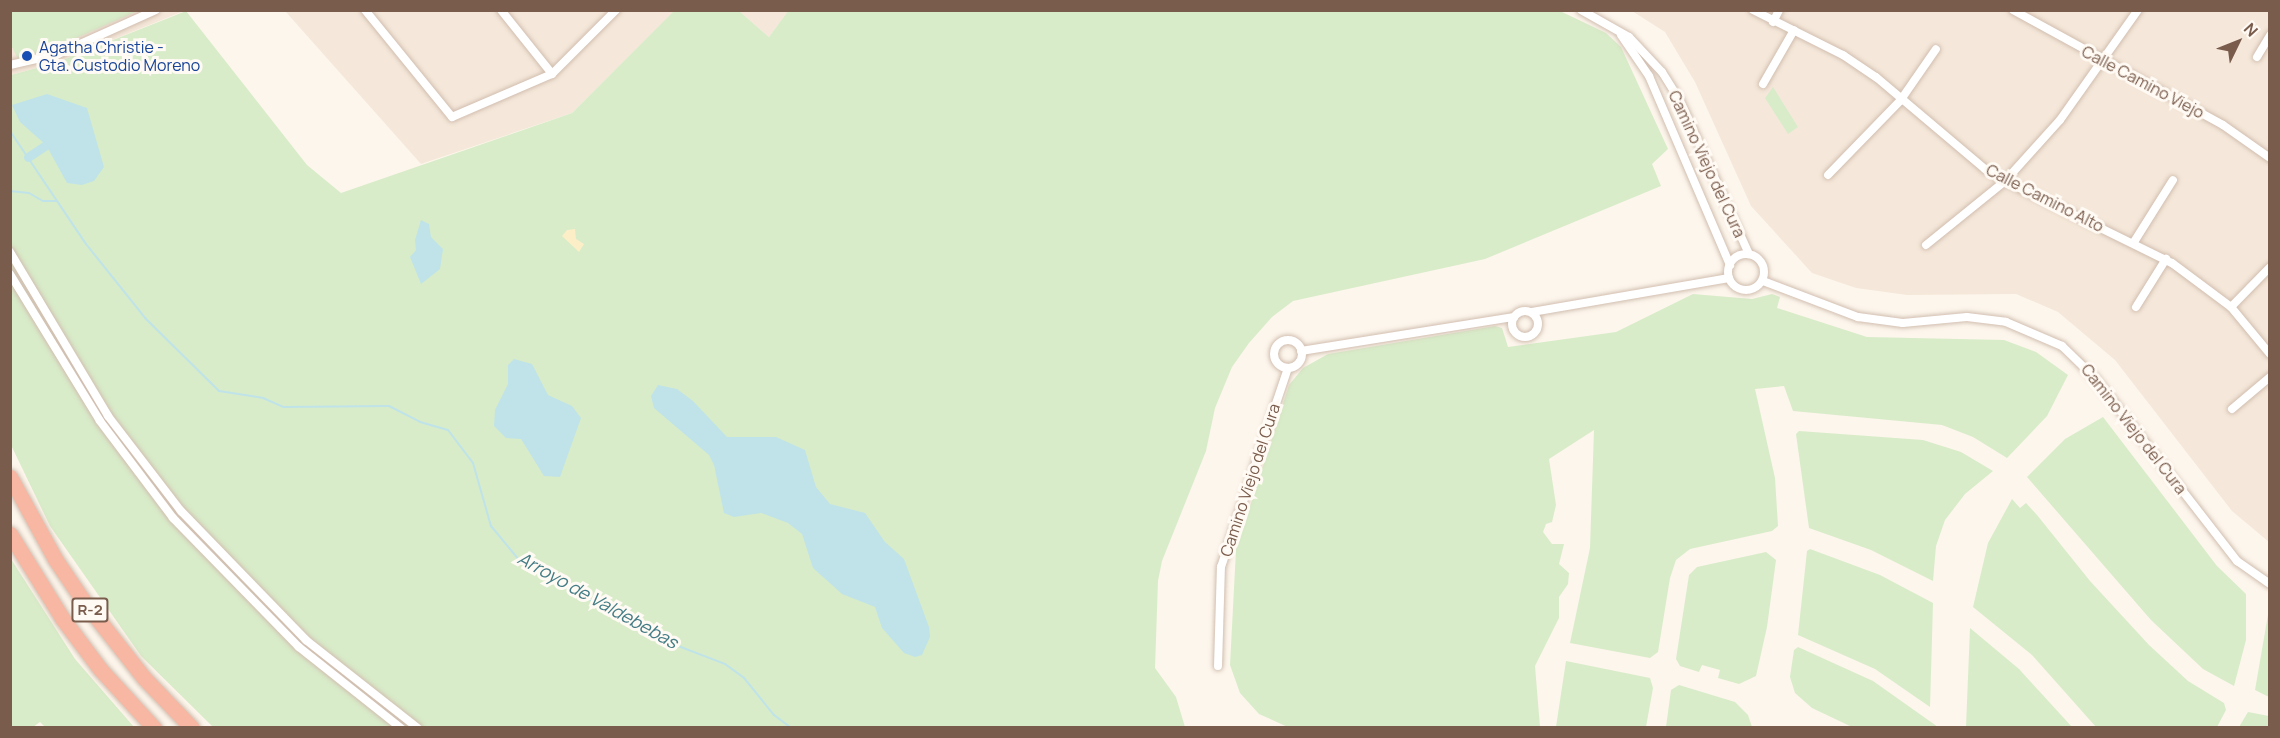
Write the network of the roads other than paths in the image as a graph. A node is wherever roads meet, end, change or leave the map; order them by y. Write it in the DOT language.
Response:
graph roads {
  1 [pos="156,10"];
  2 [pos="366,10"];
  3 [pos="501,10"];
  4 [pos="616,10"];
  5 [pos="1581,10"];
  6 [pos="1753,10"];
  7 [pos="1779,10"];
  8 [pos="2013,10"];
  9 [pos="2138,10"];
  10 [pos="1773,22"];
  11 [pos="1611,26"];
  12 [pos="1794,30"];
  13 [pos="2270,35"];
  14 [pos="1936,49"];
  15 [pos="2257,57"];
  16 [pos="2103,61"];
  17 [pos="10,65"];
  18 [pos="552,75"];
  19 [pos="1763,84"];
  20 [pos="1900,101"];
  21 [pos="2270,158"];
  22 [pos="1828,176"];
  23 [pos="2173,180"];
  24 [pos="2005,181"];
  25 [pos="2134,242"];
  26 [pos="1926,245"];
  27 [pos="10,252"];
  28 [pos="1749,254"];
  29 [pos="2166,260"];
  30 [pos="1730,265"];
  31 [pos="2270,267"];
  32 [pos="10,273"];
  33 [pos="1729,278"];
  34 [pos="1762,281"];
  35 [pos="2136,307"];
  36 [pos="2231,307"];
  37 [pos="1558,308"];
  38 [pos="1532,312"];
  39 [pos="1514,317"];
  40 [pos="1491,321"];
  41 [pos="1512,327"];
  42 [pos="1538,328"];
  43 [pos="1301,351"];
  44 [pos="2270,354"];
  45 [pos="1288,368"];
  46 [pos="2270,377"];
  47 [pos="2232,409"];
  48 [pos="10,477"];
  49 [pos="10,534"];
  50 [pos="2270,584"];
  51 [pos="1218,666"];
  52 [pos="154,728"];
  53 [pos="192,728"];
  54 [pos="401,728"];
  55 [pos="418,728"];
  1 -- 17 [label="street"];
  2 -- 18 [label="street"];
  3 -- 18 [label="street"];
  4 -- 18 [label="street"];
  5 -- 11 [label="street, Camino Viejo del Cura"];
  6 -- 10 [label="street, Calle Camino Alto"];
  7 -- 10 [label="street"];
  8 -- 16 [label="street, Calle Camino Viejo"];
  9 -- 16 [label="street"];
  10 -- 12 [label="street, Calle Camino Alto"];
  11 -- 28 [label="street, Camino Viejo del Cura"];
  11 -- 30 [label="street, Camino Viejo del Cura"];
  12 -- 19 [label="street"];
  12 -- 20 [label="street, Calle Camino Alto"];
  13 -- 15 [label="street"];
  14 -- 20 [label="street"];
  16 -- 21 [label="street, Calle Camino Viejo"];
  16 -- 24 [label="street"];
  20 -- 22 [label="street"];
  20 -- 24 [label="street, Calle Camino Alto"];
  23 -- 25 [label="street"];
  24 -- 25 [label="street, Calle Camino Alto"];
  24 -- 26 [label="street"];
  25 -- 29 [label="street, Calle Camino Alto"];
  27 -- 55 [label="street"];
  28 -- 30 [label="street"];
  28 -- 34 [label="street"];
  29 -- 35 [label="street"];
  29 -- 36 [label="street, Calle Camino Alto"];
  30 -- 33 [label="street"];
  31 -- 36 [label="street"];
  32 -- 54 [label="street"];
  33 -- 34 [label="street"];
  33 -- 37 [label="street"];
  34 -- 50 [label="street, Camino Viejo del Cura"];
  36 -- 44 [label="street, Calle Camino Alto"];
  37 -- 38 [label="street"];
  37 -- 42 [label="street"];
  38 -- 39 [label="street"];
  38 -- 42 [label="street"];
  39 -- 40 [label="street"];
  39 -- 41 [label="street"];
  40 -- 41 [label="street"];
  40 -- 43 [label="street"];
  41 -- 42 [label="street"];
  43 -- 45 [label="street"];
  43 -- 45 [label="street"];
  45 -- 51 [label="street, Camino Viejo del Cura"];
  46 -- 47 [label="street"];
  48 -- 53 [label="highway, R-2"];
  49 -- 52 [label="highway, R-2"];
}
